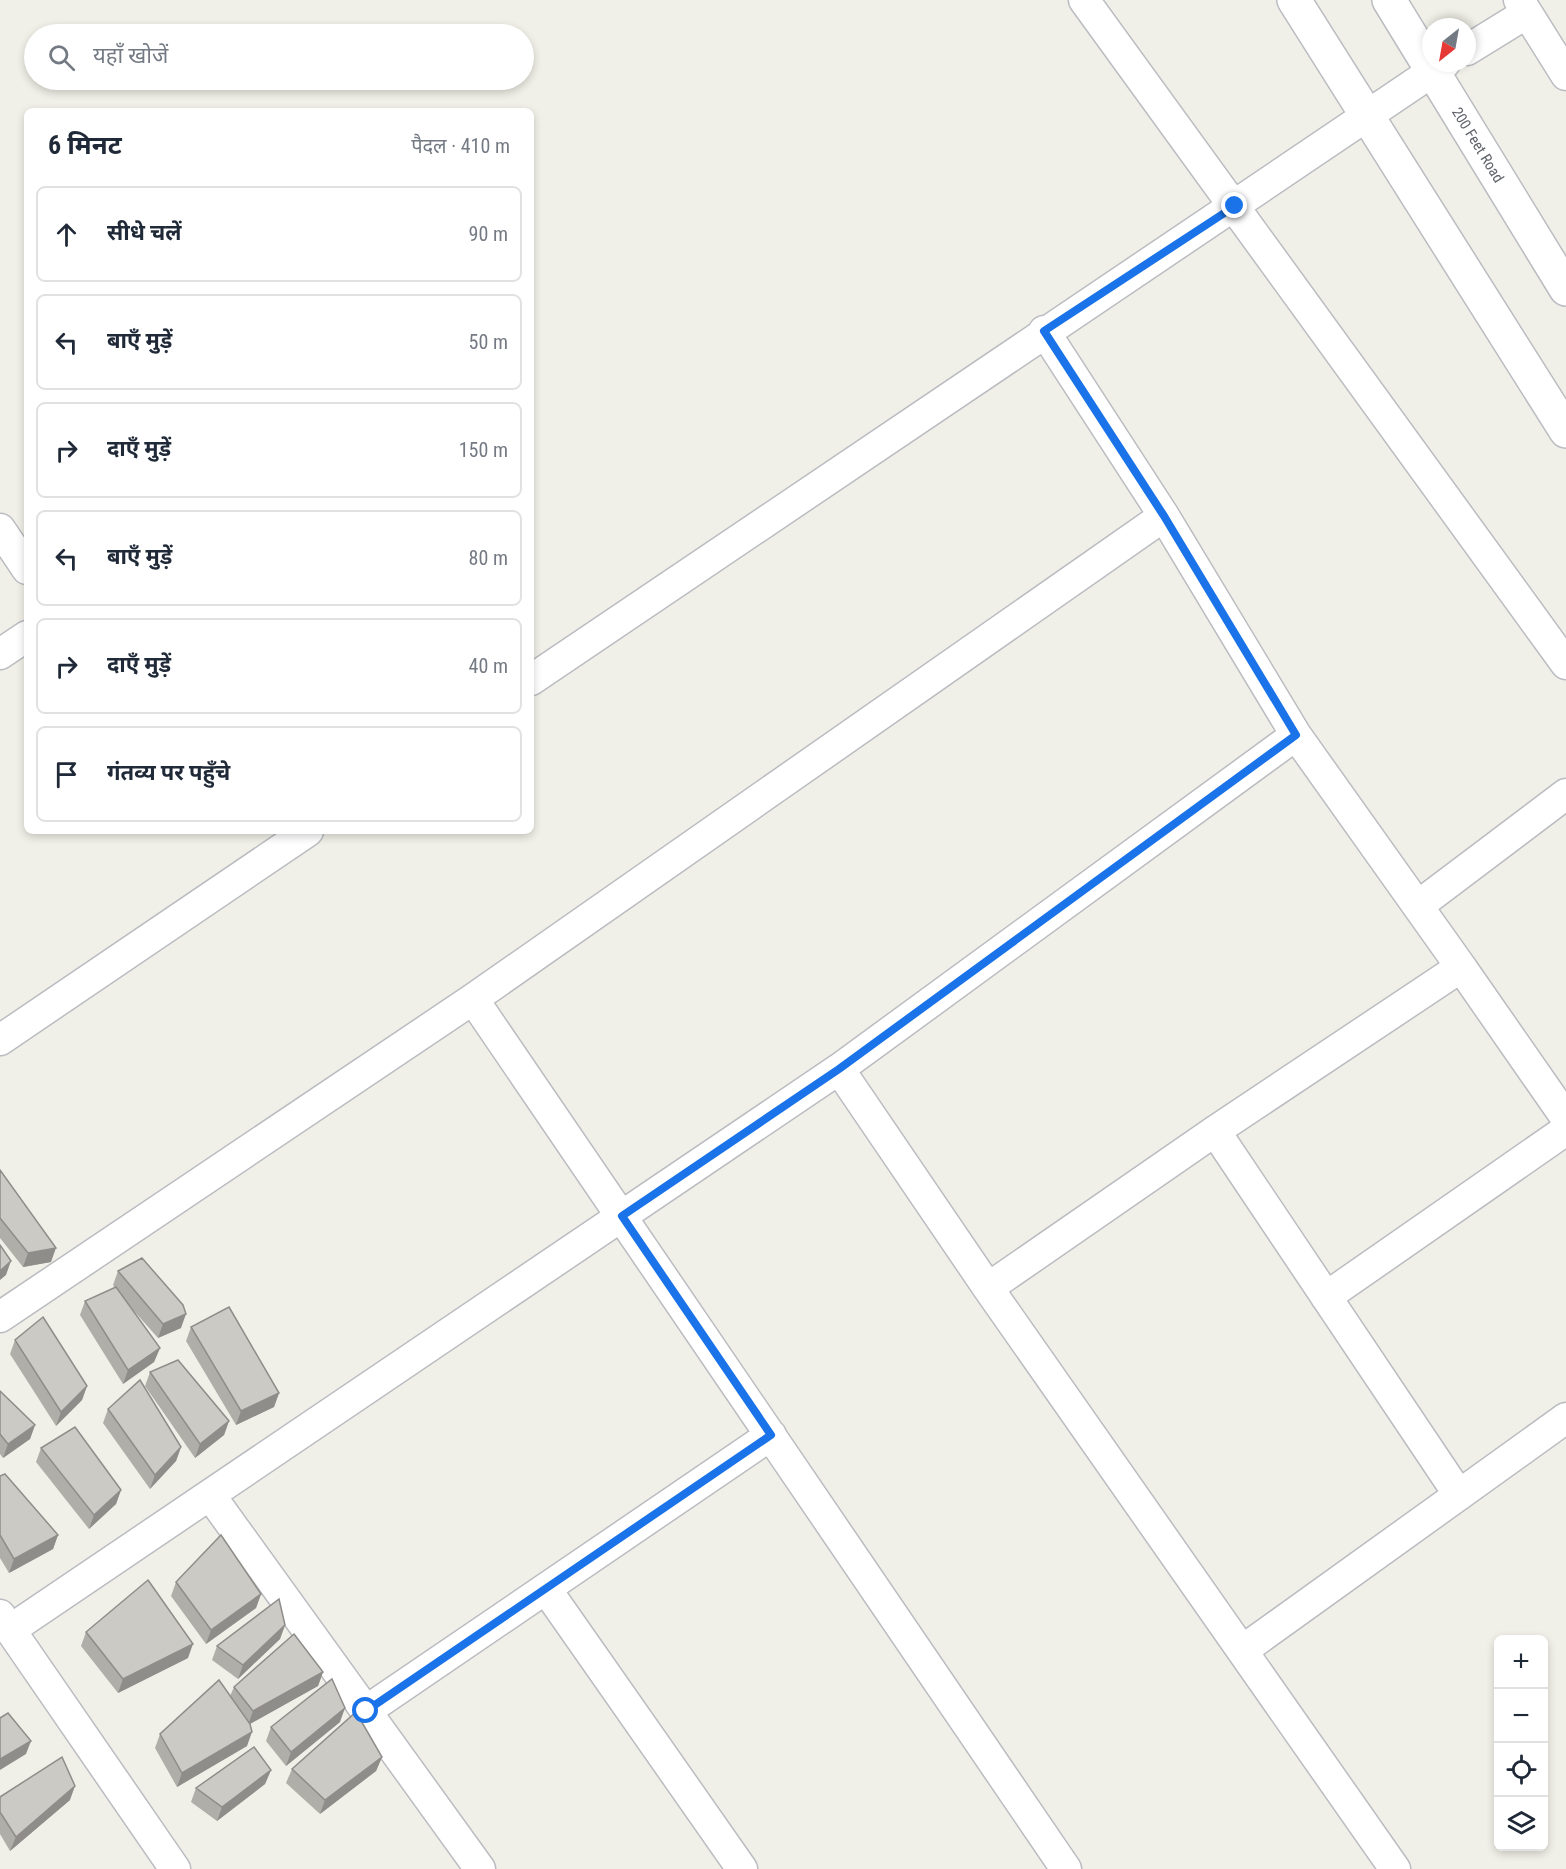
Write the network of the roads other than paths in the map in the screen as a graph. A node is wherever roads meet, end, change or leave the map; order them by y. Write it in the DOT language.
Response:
graph roads {
  1 [pos="1084,0"];
  2 [pos="1294,0"];
  3 [pos="1389,0"];
  4 [pos="1523,6"];
  5 [pos="1476,43"];
  6 [pos="1422,44"];
  7 [pos="1431,72"];
  8 [pos="1442,72"];
  9 [pos="1566,75"];
  10 [pos="1365,115"];
  11 [pos="1235,206"];
  12 [pos="1566,289"];
  13 [pos="1044,331"];
  14 [pos="1566,431"];
  15 [pos="1164,516"];
  16 [pos="0,529"];
  17 [pos="24,564"];
  18 [pos="24,638"];
  19 [pos="0,654"];
  20 [pos="1566,664"];
  21 [pos="534,678"];
  22 [pos="1296,735"];
  23 [pos="1566,794"];
  24 [pos="304,834"];
  25 [pos="1419,905"];
  26 [pos="1461,967"];
  27 [pos="473,999"];
  28 [pos="0,1040"];
  29 [pos="839,1069"];
  30 [pos="1566,1118"];
  31 [pos="1566,1130"];
  32 [pos="1215,1131"];
  33 [pos="622,1216"];
  34 [pos="988,1288"];
  35 [pos="1326,1297"];
  36 [pos="0,1317"];
  37 [pos="1566,1418"];
  38 [pos="771,1435"];
  39 [pos="210,1495"];
  40 [pos="1459,1495"];
  41 [pos="546,1589"];
  42 [pos="5,1623"];
  43 [pos="1243,1650"];
  44 [pos="366,1711"];
  45 [pos="174,1869"];
  46 [pos="480,1869"];
  47 [pos="742,1869"];
  48 [pos="1066,1869"];
  49 [pos="1395,1869"];
  1 -- 11 [label="street"];
  2 -- 10 [label="street"];
  3 -- 6 [label="street, 200 Feet Road"];
  4 -- 5 [label="street"];
  4 -- 9 [label="street"];
  7 -- 10 [label="street"];
  8 -- 12 [label="street, 200 Feet Road"];
  10 -- 11 [label="street"];
  10 -- 14 [label="street"];
  11 -- 13 [label="street"];
  11 -- 20 [label="street"];
  13 -- 15 [label="street"];
  13 -- 21 [label="street"];
  15 -- 22 [label="street"];
  15 -- 27 [label="street"];
  16 -- 17 [label="street"];
  18 -- 19 [label="street"];
  22 -- 25 [label="street"];
  22 -- 29 [label="street"];
  23 -- 25 [label="street"];
  24 -- 28 [label="street"];
  25 -- 26 [label="street"];
  26 -- 30 [label="street"];
  26 -- 32 [label="street"];
  27 -- 33 [label="street"];
  27 -- 36 [label="street"];
  29 -- 33 [label="street"];
  29 -- 34 [label="street"];
  31 -- 35 [label="street"];
  32 -- 34 [label="street"];
  32 -- 35 [label="street"];
  33 -- 38 [label="street"];
  33 -- 39 [label="street"];
  34 -- 43 [label="street"];
  35 -- 40 [label="street"];
  37 -- 40 [label="street"];
  38 -- 41 [label="street"];
  38 -- 48 [label="street"];
  39 -- 42 [label="street"];
  39 -- 44 [label="street"];
  40 -- 43 [label="street"];
  41 -- 44 [label="street"];
  41 -- 47 [label="street"];
  42 -- 45 [label="street"];
  43 -- 49 [label="street"];
  44 -- 46 [label="street"];
}
